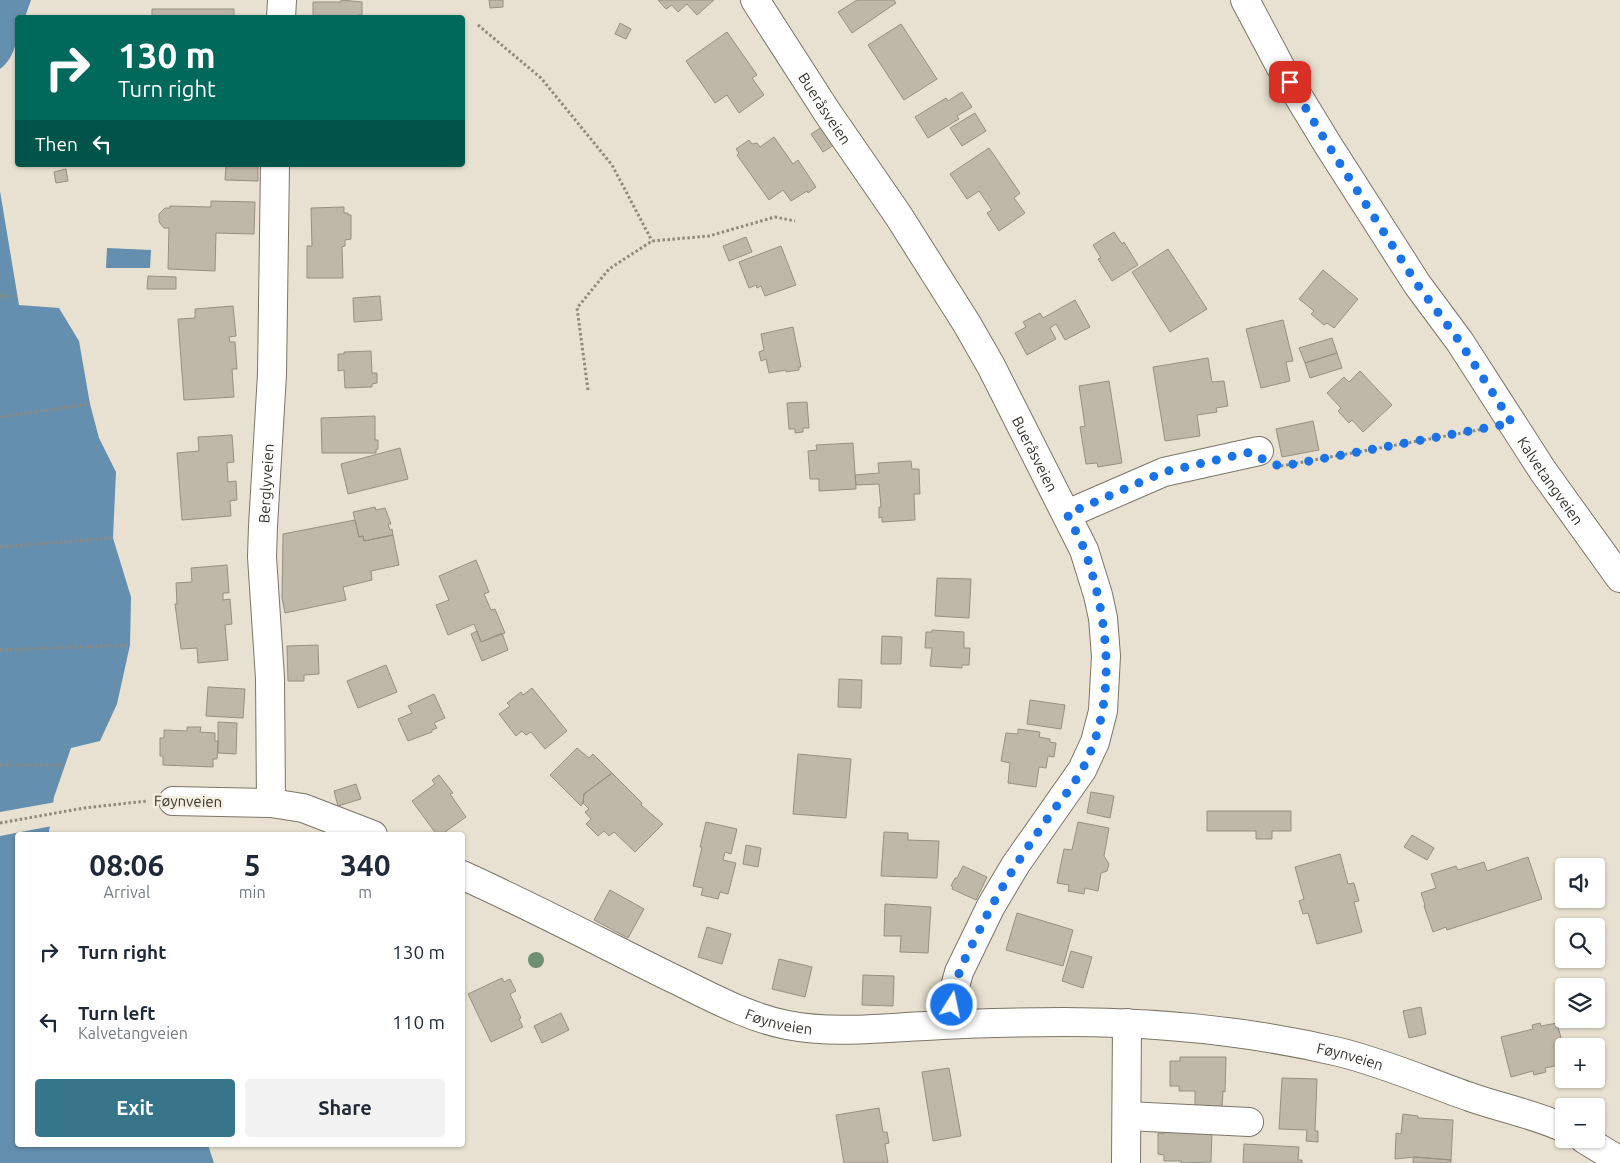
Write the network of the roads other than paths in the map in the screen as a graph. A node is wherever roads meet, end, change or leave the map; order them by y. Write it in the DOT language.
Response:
graph roads {
  1 [pos="282,0"];
  2 [pos="755,0"];
  3 [pos="1246,0"];
  4 [pos="281,15"];
  5 [pos="275,167"];
  6 [pos="1255,452"];
  7 [pos="1067,514"];
  8 [pos="1620,578"];
  9 [pos="173,801"];
  10 [pos="271,803"];
  11 [pos="365,832"];
  12 [pos="465,877"];
  13 [pos="952,1024"];
  14 [pos="1127,1024"];
  15 [pos="1127,1116"];
  16 [pos="1249,1122"];
  17 [pos="1555,1125"];
  18 [pos="1599,1148"];
  19 [pos="1620,1161"];
  20 [pos="1126,1163"];
  1 -- 4 [label="street"];
  2 -- 7 [label="street, Bueråsveien"];
  3 -- 8 [label="street, Kalvetangveien"];
  5 -- 10 [label="street, Berglyveien"];
  6 -- 7 [label="street"];
  7 -- 13 [label="street, Bueråsveien"];
  9 -- 10 [label="street, Føynveien"];
  10 -- 11 [label="street, Føynveien"];
  12 -- 13 [label="street, Føynveien"];
  13 -- 14 [label="street, Føynveien"];
  14 -- 15 [label="street"];
  14 -- 17 [label="street, Føynveien"];
  15 -- 16 [label="street"];
  15 -- 20 [label="street"];
  18 -- 19 [label="street"];
}
